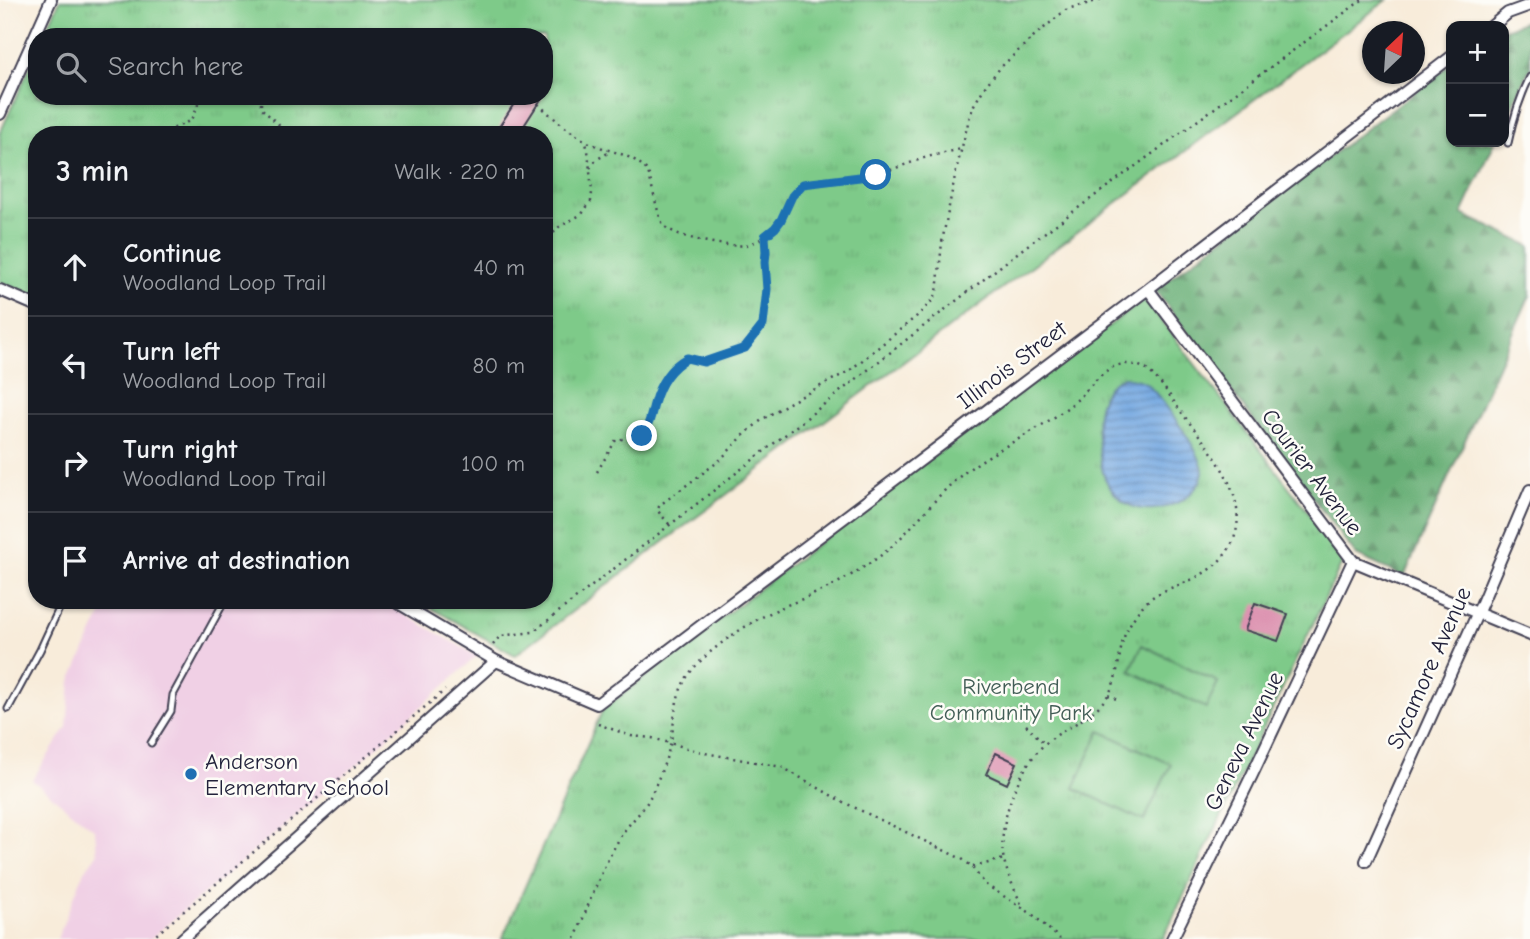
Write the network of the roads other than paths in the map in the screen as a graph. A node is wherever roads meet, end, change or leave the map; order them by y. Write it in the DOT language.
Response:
graph roads {
  1 [pos="51,0"];
  2 [pos="1530,5"];
  3 [pos="1498,21"];
  4 [pos="38,28"];
  5 [pos="28,51"];
  6 [pos="1446,61"];
  7 [pos="1530,77"];
  8 [pos="0,114"];
  9 [pos="1509,138"];
  10 [pos="1148,289"];
  11 [pos="0,290"];
  12 [pos="28,302"];
  13 [pos="1530,490"];
  14 [pos="1353,561"];
  15 [pos="60,609"];
  16 [pos="219,609"];
  17 [pos="408,609"];
  18 [pos="1478,612"];
  19 [pos="1530,635"];
  20 [pos="496,661"];
  21 [pos="8,709"];
  22 [pos="151,743"];
  23 [pos="1366,861"];
  24 [pos="182,939"];
  25 [pos="1172,939"];
  1 -- 4 [label="street"];
  2 -- 3 [label="street"];
  5 -- 8 [label="street"];
  6 -- 10 [label="street, Illinois Street"];
  7 -- 9 [label="lane"];
  10 -- 14 [label="street, Courier Avenue"];
  10 -- 20 [label="street, Illinois Street"];
  11 -- 12 [label="street"];
  13 -- 18 [label="street, Sycamore Avenue"];
  14 -- 18 [label="street, Courier Avenue"];
  14 -- 25 [label="street, Geneva Avenue"];
  15 -- 21 [label="lane"];
  16 -- 22 [label="lane"];
  17 -- 20 [label="street"];
  18 -- 19 [label="street, Courier Avenue"];
  18 -- 23 [label="street, Sycamore Avenue"];
  20 -- 24 [label="street"];
}
